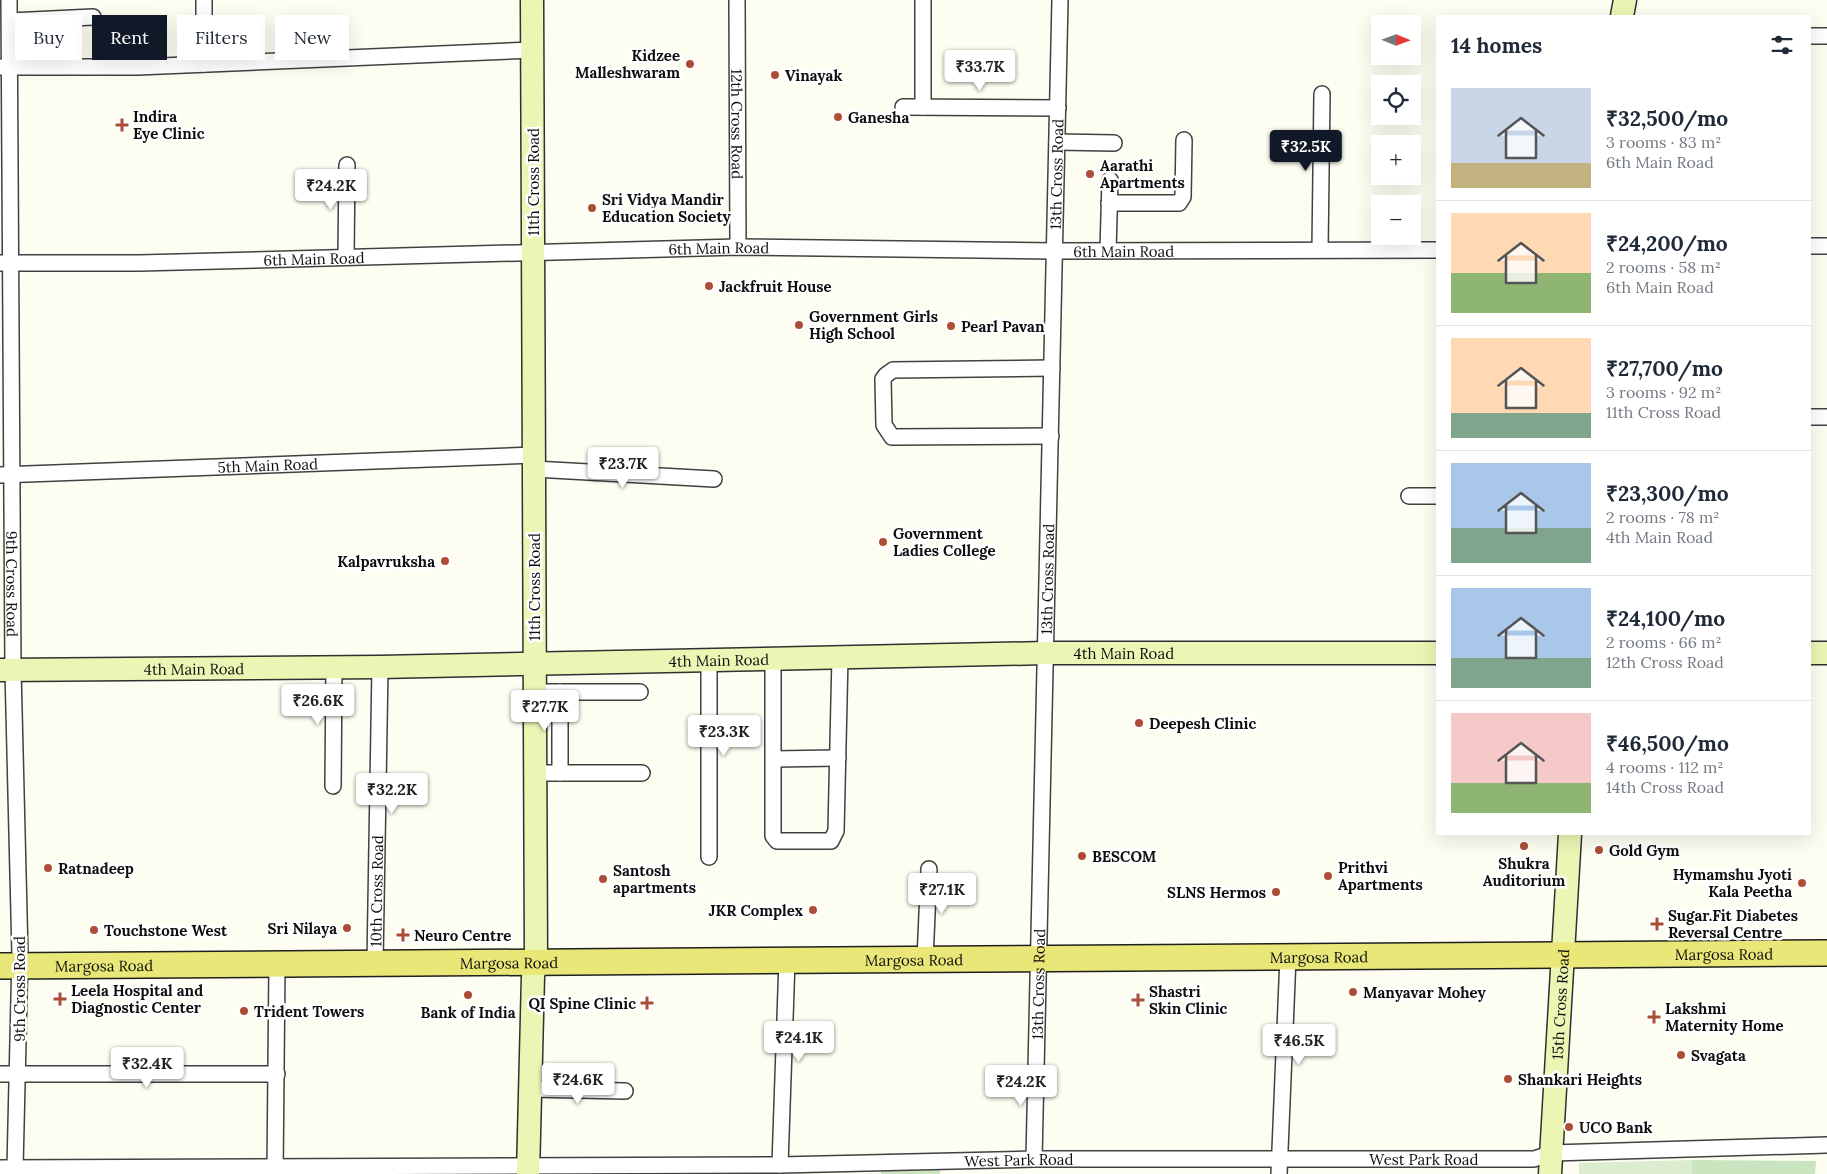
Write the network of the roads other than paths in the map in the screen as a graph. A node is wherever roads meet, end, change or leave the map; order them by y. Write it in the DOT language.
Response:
graph roads {
  1 [pos="9,0"];
  2 [pos="204,0"];
  3 [pos="532,0"];
  4 [pos="737,0"];
  5 [pos="923,0"];
  6 [pos="1060,0"];
  7 [pos="1610,0"];
  8 [pos="1625,0"];
  9 [pos="1611,15"];
  10 [pos="1622,15"];
  11 [pos="92,17"];
  12 [pos="10,20"];
  13 [pos="1811,36"];
  14 [pos="1827,36"];
  15 [pos="532,50"];
  16 [pos="204,64"];
  17 [pos="5,67"];
  18 [pos="1322,94"];
  19 [pos="903,107"];
  20 [pos="923,107"];
  21 [pos="1058,108"];
  22 [pos="1184,140"];
  23 [pos="1057,142"];
  24 [pos="1114,143"];
  25 [pos="347,165"];
  26 [pos="5,171"];
  27 [pos="1110,180"];
  28 [pos="1109,203"];
  29 [pos="738,246"];
  30 [pos="1811,246"];
  31 [pos="1827,246"];
  32 [pos="1320,250"];
  33 [pos="1436,250"];
  34 [pos="1055,251"];
  35 [pos="1108,251"];
  36 [pos="533,253"];
  37 [pos="346,257"];
  38 [pos="6,263"];
  39 [pos="1052,368"];
  40 [pos="6,372"];
  41 [pos="1811,417"];
  42 [pos="1827,417"];
  43 [pos="1051,436"];
  44 [pos="534,462"];
  45 [pos="7,475"];
  46 [pos="714,479"];
  47 [pos="1409,496"];
  48 [pos="1436,496"];
  49 [pos="7,575"];
  50 [pos="1046,653"];
  51 [pos="1811,653"];
  52 [pos="1827,653"];
  53 [pos="1436,654"];
  54 [pos="840,656"];
  55 [pos="708,658"];
  56 [pos="773,658"];
  57 [pos="535,662"];
  58 [pos="334,667"];
  59 [pos="380,667"];
  60 [pos="7,670"];
  61 [pos="535,692"];
  62 [pos="560,692"];
  63 [pos="640,692"];
  64 [pos="838,758"];
  65 [pos="774,759"];
  66 [pos="535,773"];
  67 [pos="560,773"];
  68 [pos="642,773"];
  69 [pos="333,786"];
  70 [pos="1570,835"];
  71 [pos="709,856"];
  72 [pos="929,869"];
  73 [pos="1827,953"];
  74 [pos="1562,955"];
  75 [pos="1288,957"];
  76 [pos="1040,958"];
  77 [pos="925,959"];
  78 [pos="787,960"];
  79 [pos="536,962"];
  80 [pos="375,963"];
  81 [pos="277,964"];
  82 [pos="10,966"];
  83 [pos="0,1074"];
  84 [pos="18,1074"];
  85 [pos="277,1074"];
  86 [pos="531,1089"];
  87 [pos="625,1091"];
  88 [pos="1827,1145"];
  89 [pos="1280,1158"];
  90 [pos="1034,1159"];
  91 [pos="1551,1163"];
  92 [pos="780,1165"];
  93 [pos="0,1168"];
  94 [pos="15,1168"];
  95 [pos="528,1170"];
  96 [pos="275,1171"];
  97 [pos="1279,1174"];
  1 -- 12 [label="street, 9th Cross Road"];
  2 -- 16 [label="street"];
  3 -- 15 [label="street, 11th Cross Road"];
  4 -- 29 [label="street, 12th Cross Road"];
  5 -- 20 [label="street"];
  6 -- 21 [label="street, 13th Cross Road"];
  7 -- 9 [label="street"];
  8 -- 10 [label="street"];
  11 -- 12 [label="street"];
  12 -- 17 [label="street, 9th Cross Road"];
  13 -- 14 [label="street"];
  15 -- 16 [label="street"];
  15 -- 36 [label="street, 11th Cross Road"];
  16 -- 17 [label="street"];
  17 -- 26 [label="street, 9th Cross Road"];
  18 -- 32 [label="street"];
  19 -- 20 [label="street"];
  20 -- 21 [label="street"];
  21 -- 23 [label="street, 13th Cross Road"];
  22 -- 28 [label="street"];
  23 -- 24 [label="street"];
  23 -- 34 [label="street, 13th Cross Road"];
  25 -- 37 [label="street"];
  26 -- 38 [label="street, 9th Cross Road"];
  27 -- 28 [label="street"];
  28 -- 35 [label="street"];
  29 -- 34 [label="street, 6th Main Road"];
  29 -- 36 [label="street, 6th Main Road"];
  30 -- 31 [label="street"];
  32 -- 33 [label="street, 6th Main Road"];
  32 -- 35 [label="street, 6th Main Road"];
  34 -- 35 [label="street, 6th Main Road"];
  34 -- 39 [label="street, 13th Cross Road"];
  36 -- 37 [label="street, 6th Main Road"];
  36 -- 44 [label="street, 11th Cross Road"];
  37 -- 38 [label="street, 6th Main Road"];
  38 -- 40 [label="street, 9th Cross Road"];
  39 -- 43 [label="street, 13th Cross Road"];
  39 -- 43 [label="street"];
  40 -- 45 [label="street, 9th Cross Road"];
  41 -- 42 [label="street"];
  43 -- 50 [label="street, 13th Cross Road"];
  44 -- 45 [label="street, 5th Main Road"];
  44 -- 46 [label="street, 5th Main Road"];
  44 -- 57 [label="street, 11th Cross Road"];
  45 -- 49 [label="street, 9th Cross Road"];
  47 -- 48 [label="street"];
  49 -- 60 [label="street, 9th Cross Road"];
  50 -- 53 [label="street, 4th Main Road"];
  50 -- 54 [label="street, 4th Main Road"];
  50 -- 76 [label="street, 13th Cross Road"];
  51 -- 52 [label="street"];
  54 -- 56 [label="street, 4th Main Road"];
  54 -- 64 [label="street"];
  55 -- 56 [label="street, 4th Main Road"];
  55 -- 57 [label="street, 4th Main Road"];
  55 -- 71 [label="street"];
  56 -- 65 [label="street"];
  57 -- 59 [label="street, 4th Main Road"];
  57 -- 61 [label="street, 11th Cross Road"];
  58 -- 59 [label="street, 4th Main Road"];
  58 -- 60 [label="street, 4th Main Road"];
  58 -- 69 [label="street"];
  59 -- 80 [label="street, 10th Cross Road"];
  60 -- 82 [label="street, 9th Cross Road"];
  61 -- 62 [label="street"];
  61 -- 66 [label="street, 11th Cross Road"];
  62 -- 63 [label="street"];
  62 -- 67 [label="street"];
  64 -- 65 [label="street"];
  64 -- 65 [label="street"];
  66 -- 67 [label="street"];
  66 -- 79 [label="street, 11th Cross Road"];
  67 -- 68 [label="street"];
  70 -- 74 [label="street, 15th Cross Road"];
  72 -- 77 [label="street"];
  73 -- 74 [label="main road, Margosa Road"];
  74 -- 75 [label="main road, Margosa Road"];
  74 -- 91 [label="street, 15th Cross Road"];
  75 -- 76 [label="main road, Margosa Road"];
  75 -- 89 [label="street"];
  76 -- 77 [label="main road, Margosa Road"];
  76 -- 90 [label="street, 13th Cross Road"];
  77 -- 78 [label="main road, Margosa Road"];
  78 -- 79 [label="main road, Margosa Road"];
  78 -- 92 [label="street"];
  79 -- 80 [label="main road, Margosa Road"];
  79 -- 86 [label="street, 11th Cross Road"];
  80 -- 81 [label="main road, Margosa Road"];
  81 -- 82 [label="main road, Margosa Road"];
  81 -- 85 [label="street"];
  82 -- 84 [label="street, 9th Cross Road"];
  83 -- 84 [label="street"];
  84 -- 85 [label="street"];
  84 -- 94 [label="street, 9th Cross Road"];
  85 -- 96 [label="street"];
  86 -- 87 [label="street"];
  86 -- 95 [label="street, 11th Cross Road"];
  88 -- 91 [label="street, West Park Road"];
  89 -- 90 [label="street, West Park Road"];
  89 -- 91 [label="street, West Park Road"];
  89 -- 97 [label="street"];
  90 -- 92 [label="street, West Park Road"];
  92 -- 95 [label="street, West Park Road"];
  93 -- 94 [label="street, West Park Road"];
  94 -- 96 [label="street, West Park Road"];
  95 -- 96 [label="street, West Park Road"];
}
